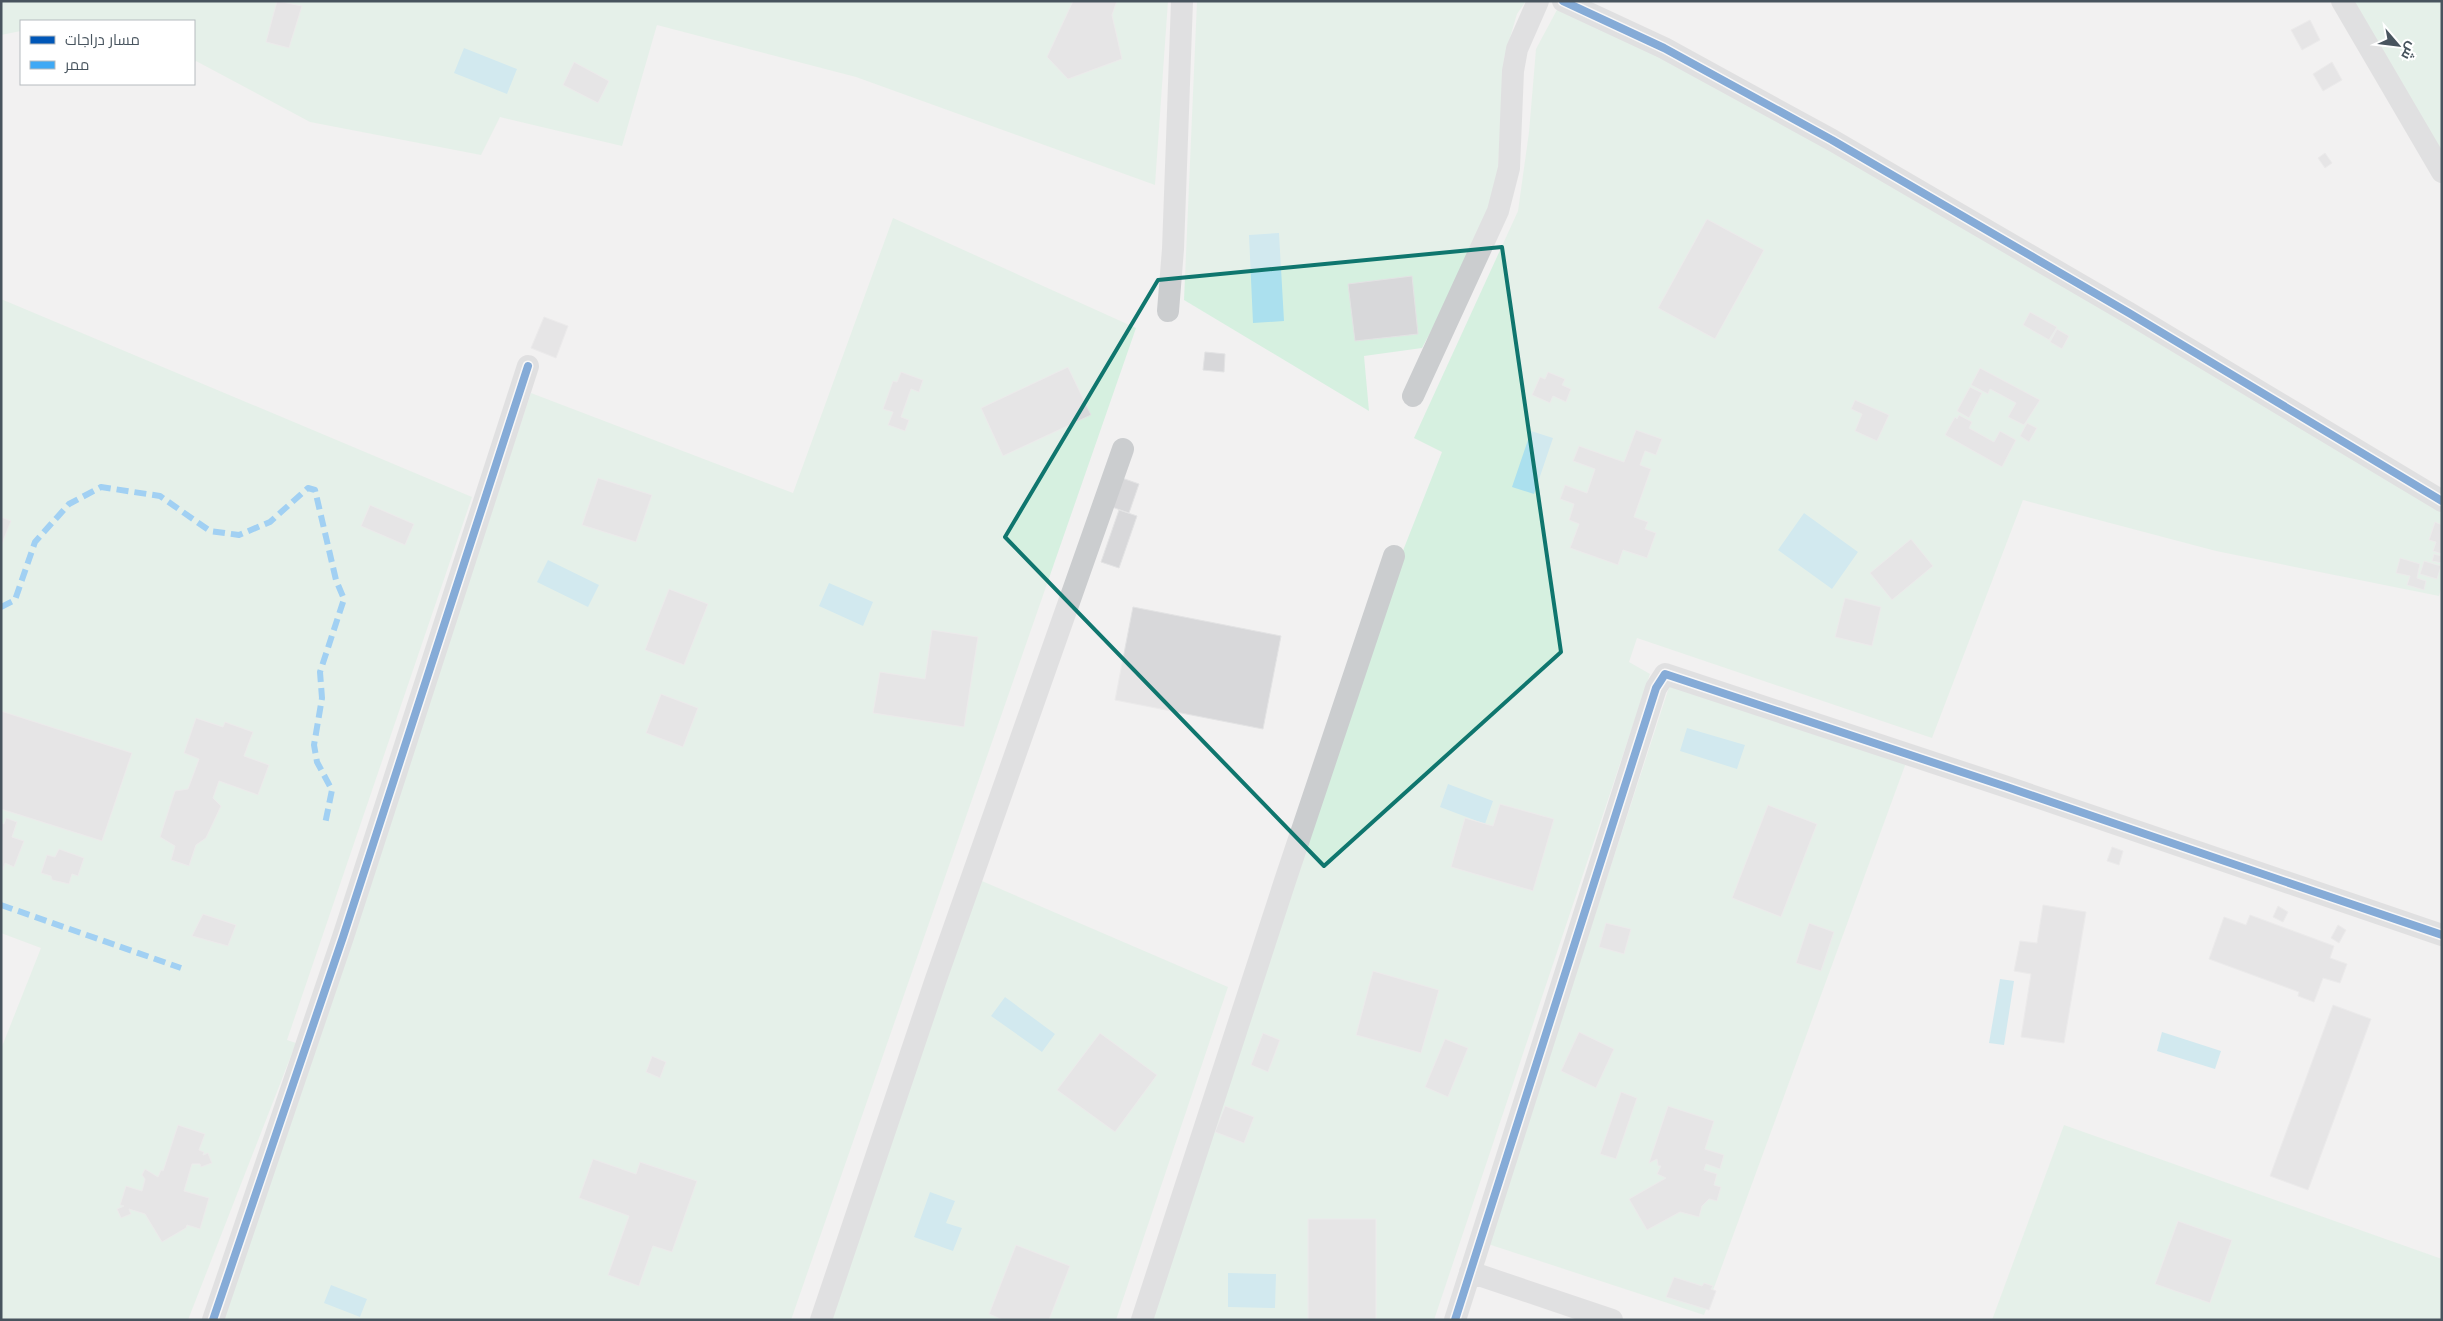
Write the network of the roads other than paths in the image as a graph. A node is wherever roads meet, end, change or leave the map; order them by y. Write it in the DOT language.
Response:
graph roads {
  1 [pos="1182,1"];
  2 [pos="1538,1"];
  3 [pos="1563,1"];
  4 [pos="2342,1"];
  5 [pos="2442,172"];
  6 [pos="1168,311"];
  7 [pos="528,366"];
  8 [pos="1413,396"];
  9 [pos="1123,448"];
  10 [pos="2442,501"];
  11 [pos="1394,556"];
  12 [pos="2442,934"];
  13 [pos="1470,1272"];
  14 [pos="213,1320"];
  15 [pos="821,1320"];
  16 [pos="1142,1320"];
  17 [pos="1456,1320"];
  18 [pos="1612,1320"];
  1 -- 6 [label="street"];
  2 -- 8 [label="street"];
  3 -- 10 [label="street"];
  4 -- 5 [label="street"];
  7 -- 14 [label="street"];
  9 -- 15 [label="street"];
  11 -- 16 [label="street"];
  12 -- 13 [label="street"];
  13 -- 17 [label="street"];
  13 -- 18 [label="street"];
}
